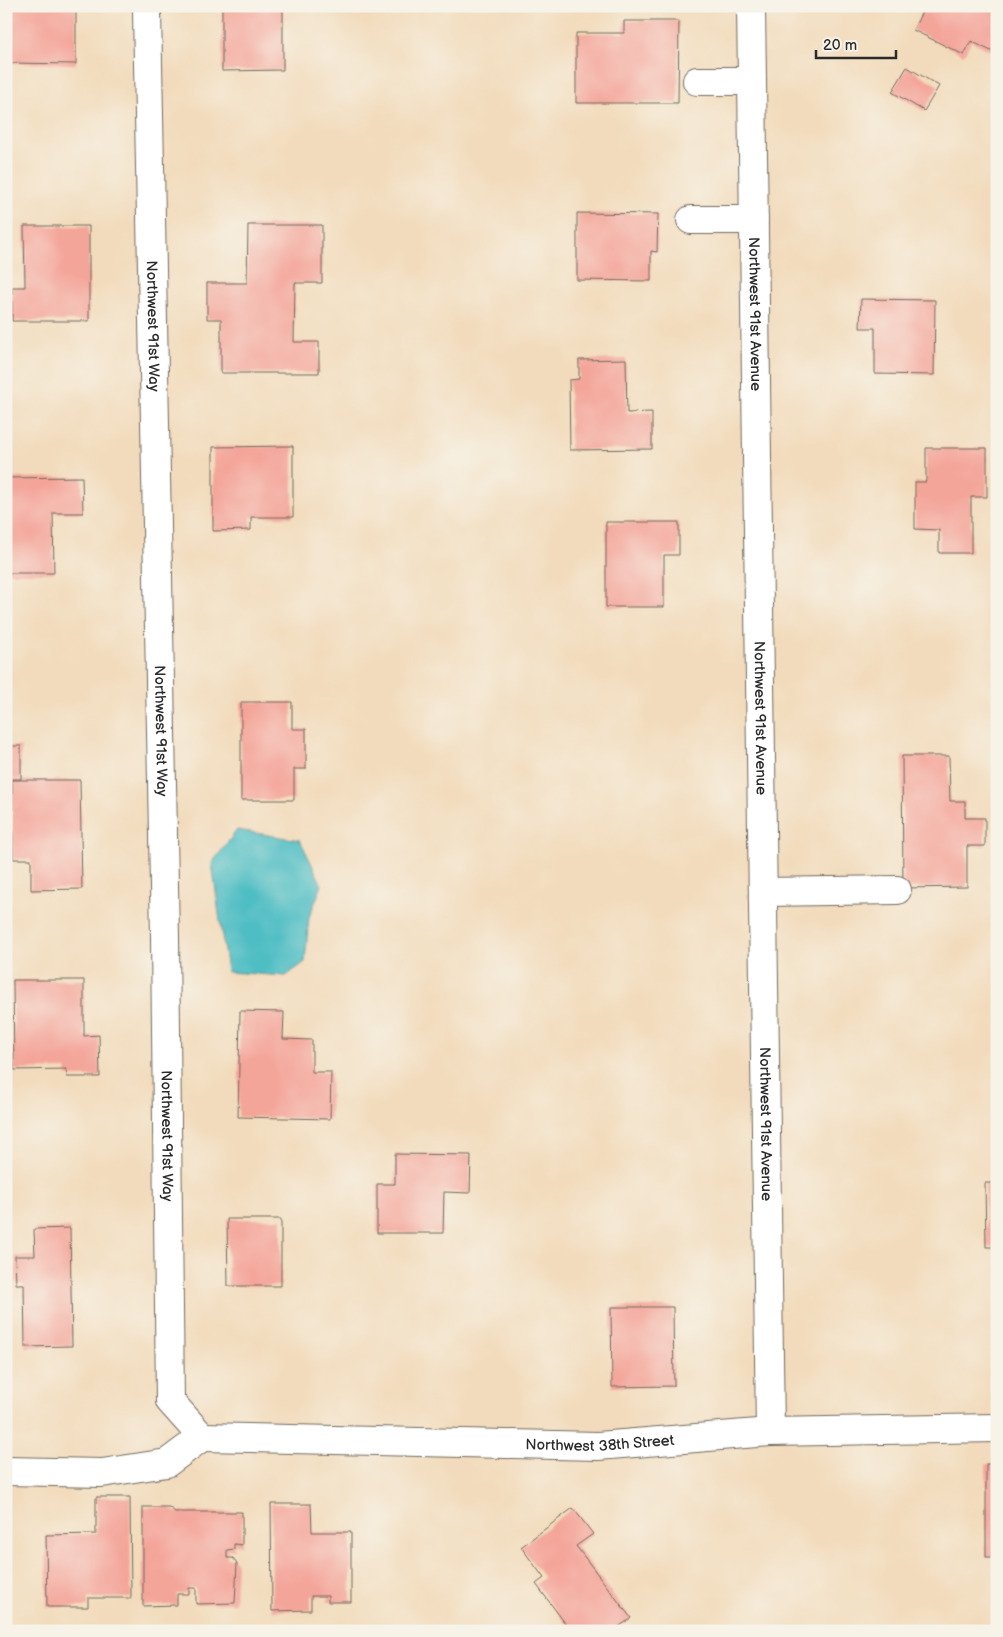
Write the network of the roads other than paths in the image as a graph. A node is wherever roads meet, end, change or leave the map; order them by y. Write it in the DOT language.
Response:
graph roads {
  1 [pos="751,6"];
  2 [pos="147,12"];
  3 [pos="697,81"];
  4 [pos="752,81"];
  5 [pos="691,220"];
  6 [pos="754,220"];
  7 [pos="898,890"];
  8 [pos="763,892"];
  9 [pos="997,1428"];
  10 [pos="770,1432"];
  11 [pos="202,1437"];
  12 [pos="6,1472"];
  1 -- 4 [label="street, Northwest 91st Avenue"];
  2 -- 11 [label="street, Northwest 91st Way"];
  3 -- 4 [label="street"];
  4 -- 6 [label="street, Northwest 91st Avenue"];
  5 -- 6 [label="street"];
  6 -- 8 [label="street, Northwest 91st Avenue"];
  7 -- 8 [label="street"];
  8 -- 10 [label="street, Northwest 91st Avenue"];
  9 -- 10 [label="street, Northwest 38th Street"];
  10 -- 11 [label="street, Northwest 38th Street"];
  11 -- 12 [label="street"];
}
